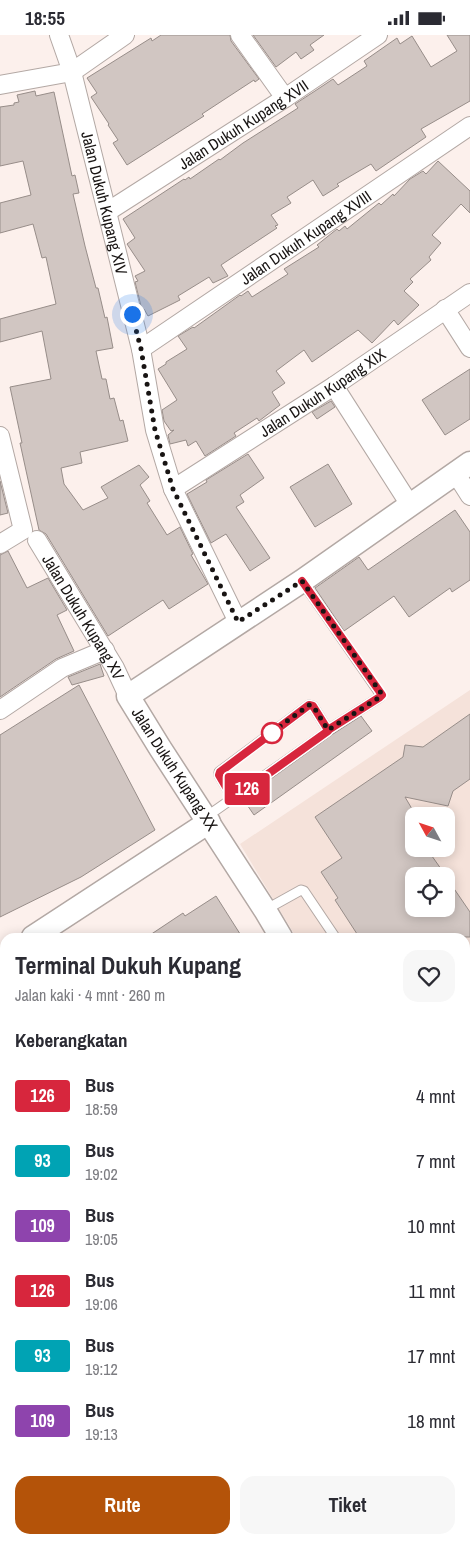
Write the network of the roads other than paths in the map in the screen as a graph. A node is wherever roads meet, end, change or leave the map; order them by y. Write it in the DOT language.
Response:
graph roads {
  1 [pos="59,35"];
  2 [pos="125,35"];
  3 [pos="240,35"];
  4 [pos="378,35"];
  5 [pos="72,72"];
  6 [pos="0,85"];
  7 [pos="285,98"];
  8 [pos="470,125"];
  9 [pos="108,211"];
  10 [pos="470,293"];
  11 [pos="446,309"];
  12 [pos="470,348"];
  13 [pos="141,349"];
  14 [pos="334,386"];
  15 [pos="0,436"];
  16 [pos="463,469"];
  17 [pos="173,489"];
  18 [pos="470,496"];
  19 [pos="410,505"];
  20 [pos="30,535"];
  21 [pos="1,542"];
  22 [pos="302,581"];
  23 [pos="238,622"];
  24 [pos="105,650"];
  25 [pos="128,696"];
  26 [pos="0,711"];
  27 [pos="328,730"];
  28 [pos="233,799"];
  29 [pos="207,819"];
  30 [pos="265,910"];
  31 [pos="39,933"];
  32 [pos="279,933"];
  33 [pos="332,933"];
  1 -- 5 [label="street, Jalan Dukuh Kupang XIV"];
  2 -- 5 [label="street"];
  3 -- 7 [label="street"];
  4 -- 7 [label="street, Jalan Dukuh Kupang XVII"];
  5 -- 6 [label="street"];
  5 -- 9 [label="street, Jalan Dukuh Kupang XIV"];
  7 -- 9 [label="street, Jalan Dukuh Kupang XVII"];
  8 -- 13 [label="street, Jalan Dukuh Kupang XVIII"];
  9 -- 13 [label="street, Jalan Dukuh Kupang XIV"];
  10 -- 11 [label="street, Jalan Dukuh Kupang XIX"];
  11 -- 12 [label="street"];
  11 -- 14 [label="street, Jalan Dukuh Kupang XIX"];
  13 -- 17 [label="street, Jalan Dukuh Kupang XIV"];
  14 -- 17 [label="street, Jalan Dukuh Kupang XIX"];
  14 -- 19 [label="street"];
  15 -- 20 [label="street, Jalan Dukuh Kupang XV"];
  16 -- 18 [label="street"];
  16 -- 19 [label="street, Jalan Dukuh Kupang XX"];
  17 -- 23 [label="street, Jalan Dukuh Kupang XIV"];
  19 -- 22 [label="street, Jalan Dukuh Kupang XX"];
  20 -- 21 [label="street"];
  20 -- 24 [label="street, Jalan Dukuh Kupang XV"];
  22 -- 23 [label="street, Jalan Dukuh Kupang XX"];
  22 -- 27 [label="lane"];
  23 -- 25 [label="street, Jalan Dukuh Kupang XX"];
  24 -- 25 [label="street, Jalan Dukuh Kupang XV"];
  24 -- 26 [label="street"];
  25 -- 29 [label="street, Jalan Dukuh Kupang XX"];
  27 -- 28 [label="lane"];
  27 -- 28 [label="lane"];
  28 -- 29 [label="lane"];
  29 -- 30 [label="street, Jalan Dukuh Kupang XX"];
  29 -- 31 [label="street"];
  30 -- 32 [label="street, Jalan Dukuh Kupang XX"];
  30 -- 33 [label="lane"];
}
